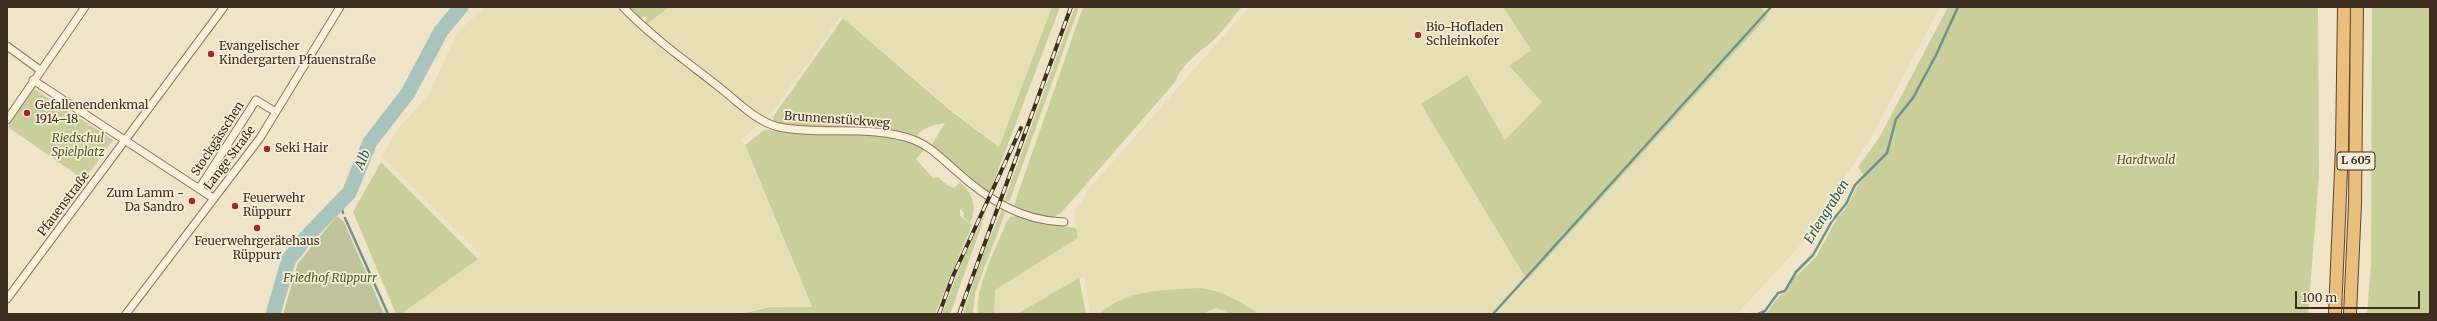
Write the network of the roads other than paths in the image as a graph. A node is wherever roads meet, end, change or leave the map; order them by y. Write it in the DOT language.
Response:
graph roads {
  1 [pos="85,7"];
  2 [pos="224,7"];
  3 [pos="340,7"];
  4 [pos="623,7"];
  5 [pos="2344,7"];
  6 [pos="2357,7"];
  7 [pos="7,46"];
  8 [pos="40,70"];
  9 [pos="33,80"];
  10 [pos="276,112"];
  11 [pos="7,120"];
  12 [pos="125,142"];
  13 [pos="199,189"];
  14 [pos="213,198"];
  15 [pos="1064,222"];
  16 [pos="7,299"];
  17 [pos="126,314"];
  18 [pos="2335,314"];
  19 [pos="2350,314"];
  1 -- 8 [label="street"];
  2 -- 12 [label="street, Pfauenstraße"];
  3 -- 10 [label="street, Lange Straße"];
  4 -- 15 [label="street, Brunnenstückweg"];
  5 -- 18 [label="highway, L 605"];
  6 -- 19 [label="highway, L 605"];
  7 -- 8 [label="street"];
  8 -- 9 [label="street"];
  9 -- 11 [label="street"];
  9 -- 12 [label="street"];
  10 -- 13 [label="street, Stockgässchen"];
  10 -- 14 [label="street, Lange Straße"];
  12 -- 13 [label="street"];
  12 -- 16 [label="street, Pfauenstraße"];
  13 -- 14 [label="street"];
  14 -- 17 [label="street, Lange Straße"];
}
